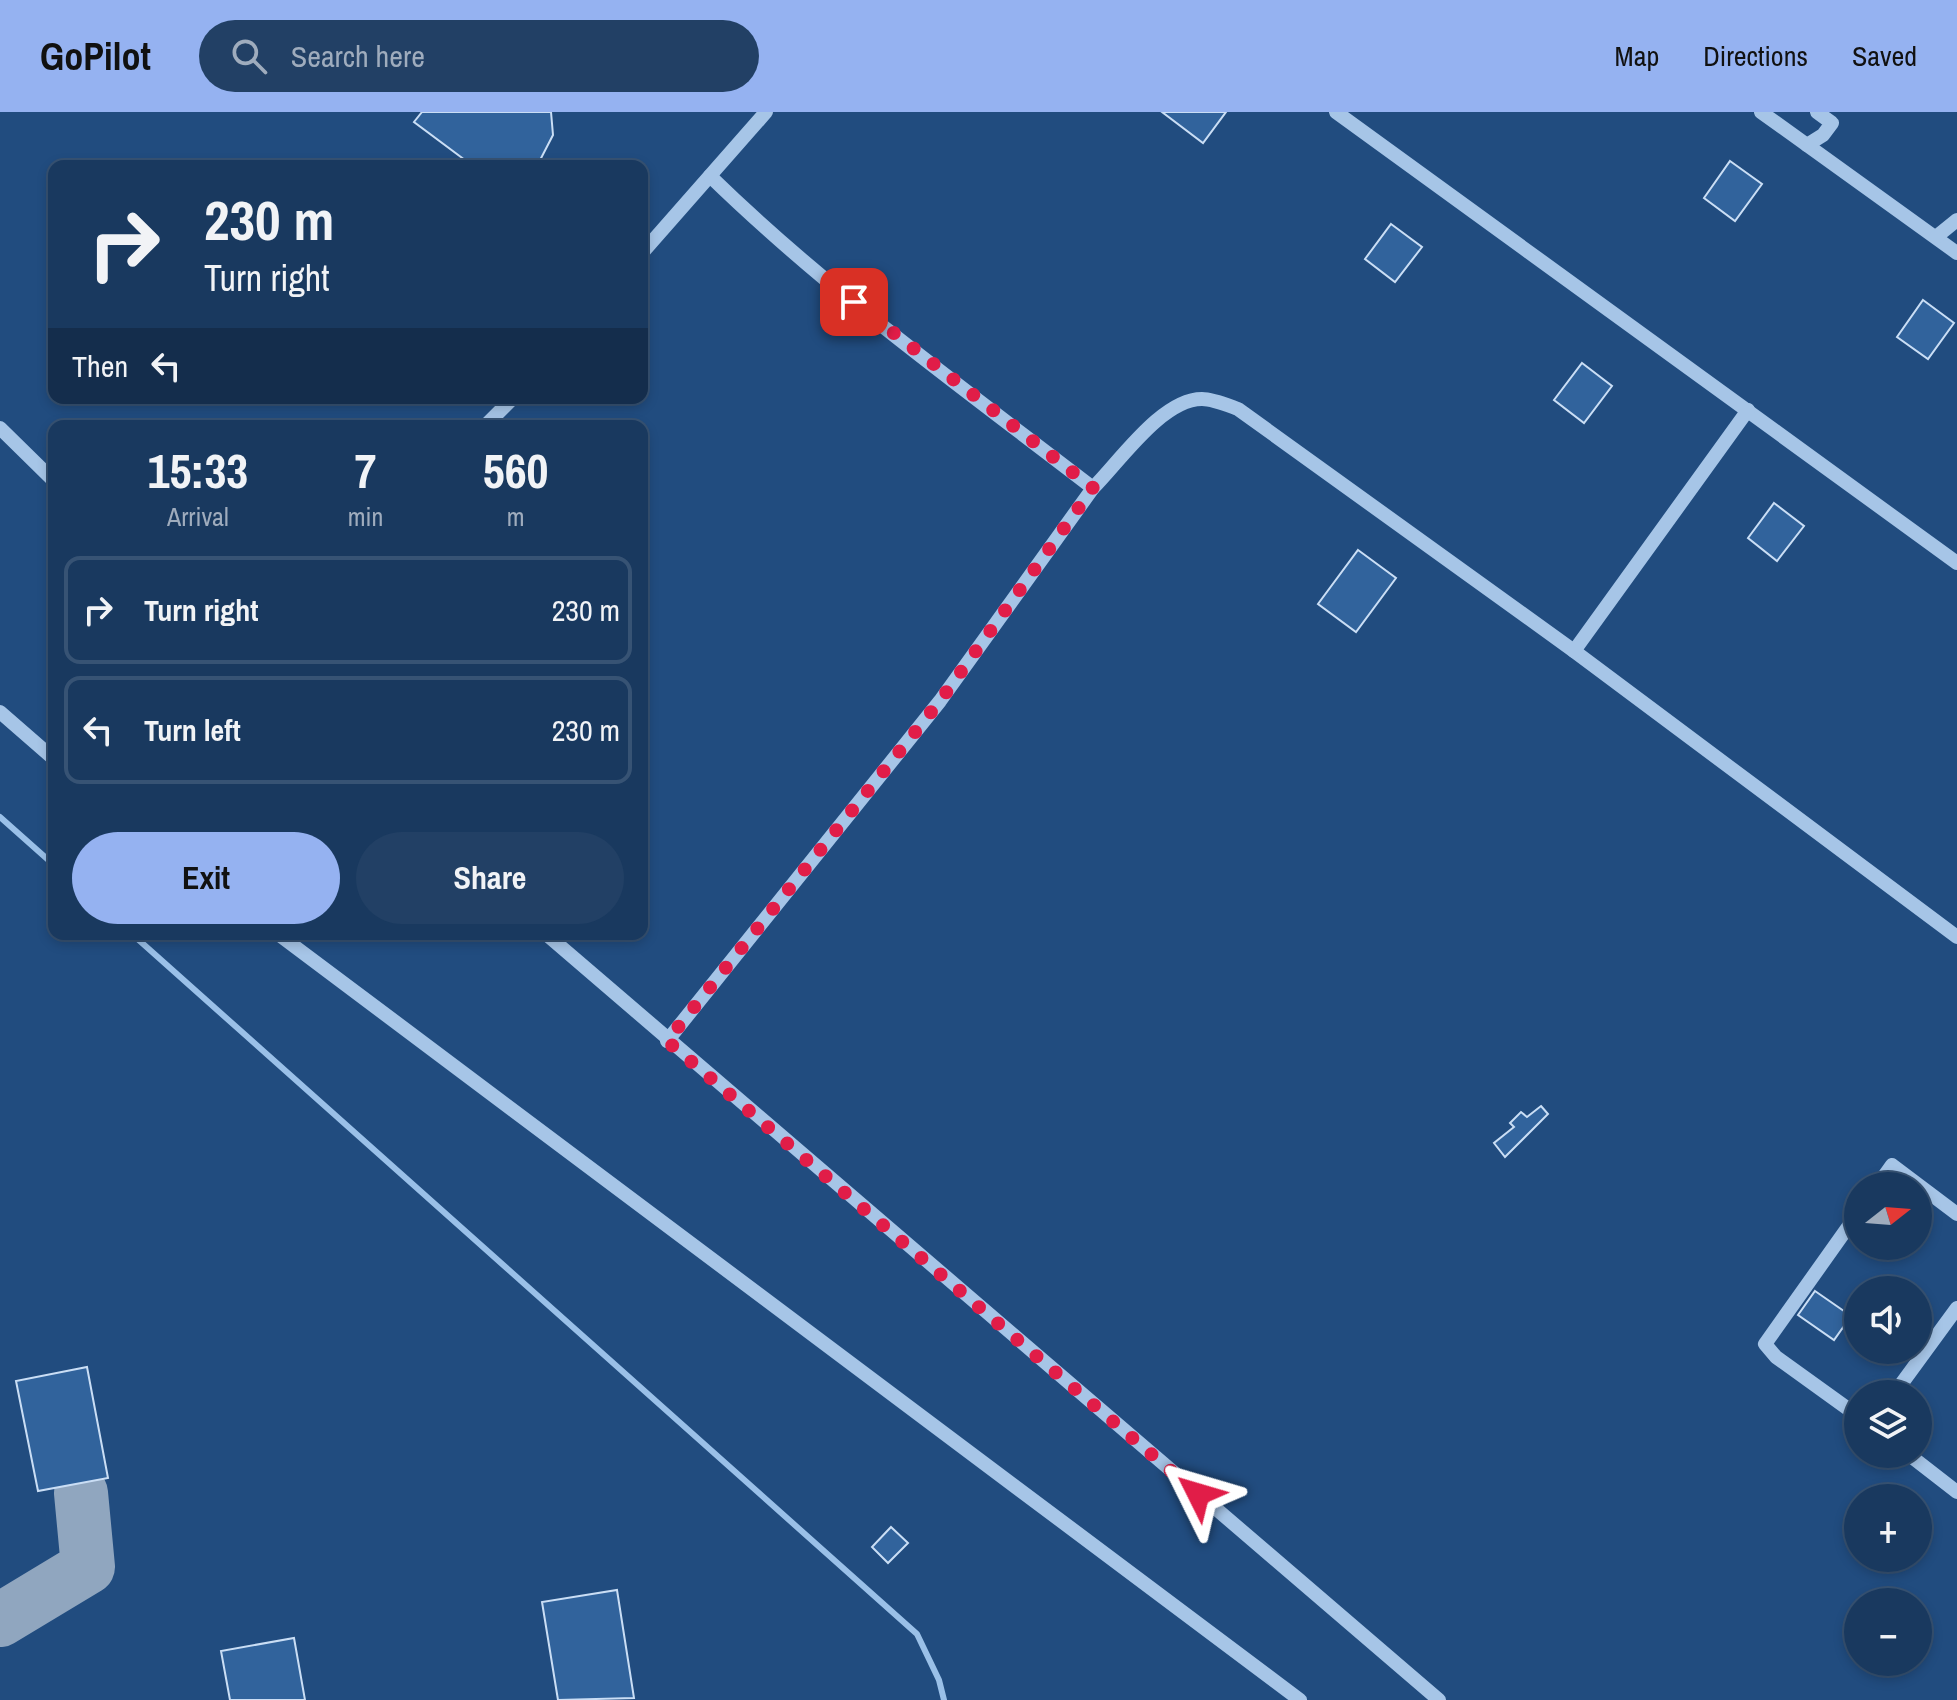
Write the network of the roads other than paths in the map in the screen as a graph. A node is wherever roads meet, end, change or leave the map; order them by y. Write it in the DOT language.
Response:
graph roads {
  1 [pos="766,112"];
  2 [pos="1336,112"];
  3 [pos="1761,112"];
  4 [pos="1817,112"];
  5 [pos="1807,145"];
  6 [pos="710,176"];
  7 [pos="1957,220"];
  8 [pos="1936,237"];
  9 [pos="648,246"];
  10 [pos="1957,253"];
  11 [pos="507,404"];
  12 [pos="1748,410"];
  13 [pos="491,420"];
  14 [pos="0,428"];
  15 [pos="48,475"];
  16 [pos="1093,488"];
  17 [pos="1957,563"];
  18 [pos="1574,651"];
  19 [pos="0,712"];
  20 [pos="48,754"];
  21 [pos="1957,937"];
  22 [pos="286,940"];
  23 [pos="553,940"];
  24 [pos="667,1041"];
  25 [pos="1887,1172"];
  26 [pos="1901,1172"];
  27 [pos="1932,1195"];
  28 [pos="1957,1214"];
  29 [pos="1844,1233"];
  30 [pos="1957,1308"];
  31 [pos="1904,1380"];
  32 [pos="1844,1406"];
  33 [pos="1926,1468"];
  34 [pos="1957,1492"];
  35 [pos="1300,1700"];
  36 [pos="1439,1700"];
  1 -- 6 [label="lane"];
  2 -- 12 [label="lane"];
  3 -- 5 [label="lane"];
  4 -- 5 [label="lane"];
  5 -- 8 [label="lane"];
  6 -- 9 [label="lane"];
  6 -- 16 [label="lane"];
  7 -- 8 [label="lane"];
  8 -- 10 [label="lane"];
  11 -- 13 [label="lane"];
  12 -- 17 [label="lane"];
  12 -- 18 [label="lane"];
  14 -- 15 [label="lane"];
  16 -- 18 [label="lane"];
  16 -- 24 [label="lane"];
  18 -- 21 [label="lane"];
  19 -- 20 [label="lane"];
  22 -- 35 [label="lane"];
  23 -- 24 [label="lane"];
  24 -- 36 [label="lane"];
  25 -- 26 [label="lane"];
  27 -- 28 [label="lane"];
  29 -- 32 [label="lane"];
  30 -- 31 [label="lane"];
  33 -- 34 [label="lane"];
}
